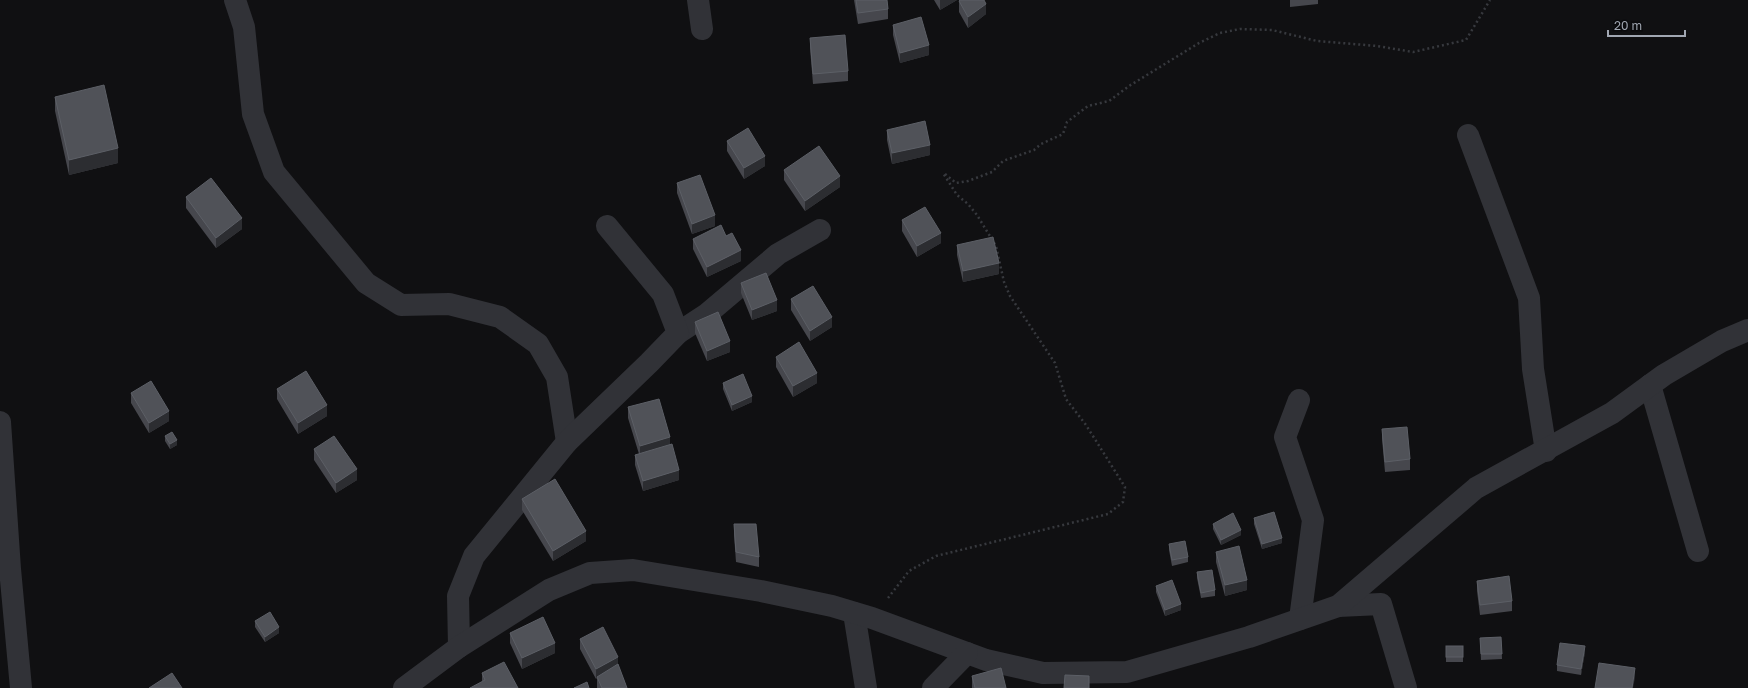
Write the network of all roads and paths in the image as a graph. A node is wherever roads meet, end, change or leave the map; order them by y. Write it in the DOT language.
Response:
graph roads {
  1 [pos="235,0"];
  2 [pos="698,0"];
  3 [pos="1490,0"];
  4 [pos="702,29"];
  5 [pos="1468,134"];
  6 [pos="608,226"];
  7 [pos="820,230"];
  8 [pos="1748,330"];
  9 [pos="678,333"];
  10 [pos="1650,386"];
  11 [pos="1299,400"];
  12 [pos="0,422"];
  13 [pos="567,442"];
  14 [pos="1546,451"];
  15 [pos="1698,551"];
  16 [pos="1338,606"];
  17 [pos="863,615"];
  18 [pos="1300,619"];
  19 [pos="459,648"];
  20 [pos="967,653"];
  21 [pos="1130,680"];
  22 [pos="21,688"];
  23 [pos="404,688"];
  24 [pos="866,688"];
  25 [pos="933,688"];
  26 [pos="1406,688"];
  1 -- 13 [label="street"];
  2 -- 4 [label="street"];
  3 -- 17 [label="path"];
  5 -- 14 [label="street"];
  6 -- 9 [label="street"];
  7 -- 9 [label="street"];
  8 -- 10 [label="street"];
  9 -- 13 [label="street"];
  10 -- 14 [label="street"];
  10 -- 15 [label="street"];
  11 -- 18 [label="street"];
  12 -- 22 [label="street"];
  13 -- 19 [label="street"];
  14 -- 16 [label="street"];
  16 -- 18 [label="street"];
  16 -- 26 [label="street"];
  17 -- 19 [label="street"];
  17 -- 20 [label="street"];
  17 -- 24 [label="street"];
  18 -- 21 [label="street"];
  19 -- 23 [label="street"];
  20 -- 21 [label="street"];
  20 -- 25 [label="street"];
}
